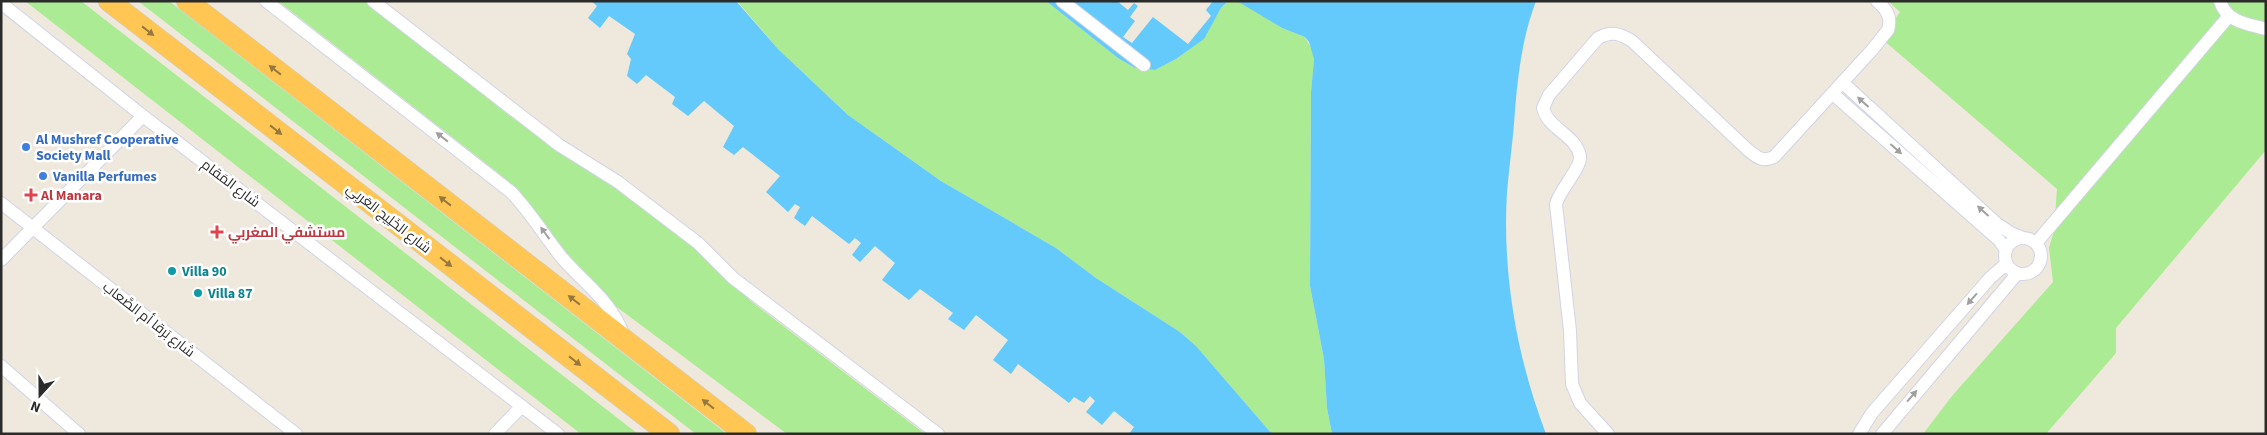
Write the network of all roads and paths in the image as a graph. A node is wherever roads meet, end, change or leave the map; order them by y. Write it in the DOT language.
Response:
graph roads {
  1 [pos="109,1"];
  2 [pos="186,1"];
  3 [pos="266,1"];
  4 [pos="373,1"];
  5 [pos="1062,1"];
  6 [pos="1878,1"];
  7 [pos="2220,1"];
  8 [pos="1,3"];
  9 [pos="2229,16"];
  10 [pos="2266,29"];
  11 [pos="1144,65"];
  12 [pos="1843,83"];
  13 [pos="1833,94"];
  14 [pos="143,116"];
  15 [pos="1,204"];
  16 [pos="32,228"];
  17 [pos="2023,238"];
  18 [pos="2036,244"];
  19 [pos="2006,250"];
  20 [pos="1,260"];
  21 [pos="2006,264"];
  22 [pos="2017,274"];
  23 [pos="626,341"];
  24 [pos="1,366"];
  25 [pos="522,406"];
  26 [pos="75,430"];
  27 [pos="296,434"];
  28 [pos="495,434"];
  29 [pos="558,434"];
  30 [pos="669,434"];
  31 [pos="746,434"];
  32 [pos="938,434"];
  33 [pos="1608,434"];
  34 [pos="1859,434"];
  35 [pos="1882,434"];
  1 -- 30 [label="highway, شارع الخَلِيج العَربِي, one-way"];
  23 -- 2 [label="highway, one-way"];
  23 -- 3 [label="street, one-way"];
  4 -- 32 [label="street"];
  5 -- 11 [label="street"];
  6 -- 12 [label="street"];
  7 -- 9 [label="street"];
  8 -- 14 [label="street, شارع المَقام"];
  9 -- 10 [label="street"];
  9 -- 18 [label="street"];
  12 -- 13 [label="street"];
  17 -- 12 [label="street, one-way"];
  13 -- 19 [label="street, one-way"];
  13 -- 33 [label="street"];
  14 -- 16 [label="street"];
  14 -- 25 [label="street, شارع المَقام"];
  15 -- 16 [label="street, شارع بَرقا أم الصَّعاب"];
  16 -- 20 [label="street"];
  16 -- 27 [label="street, شارع بَرقا أم الصَّعاب"];
  17 -- 18 [label="street"];
  17 -- 19 [label="street"];
  18 -- 22 [label="street"];
  19 -- 21 [label="street"];
  21 -- 22 [label="street"];
  21 -- 34 [label="street, one-way"];
  35 -- 22 [label="street, one-way"];
  31 -- 23 [label="highway, one-way"];
  24 -- 26 [label="street"];
  25 -- 28 [label="street"];
  25 -- 29 [label="street, شارع المَقام"];
}
